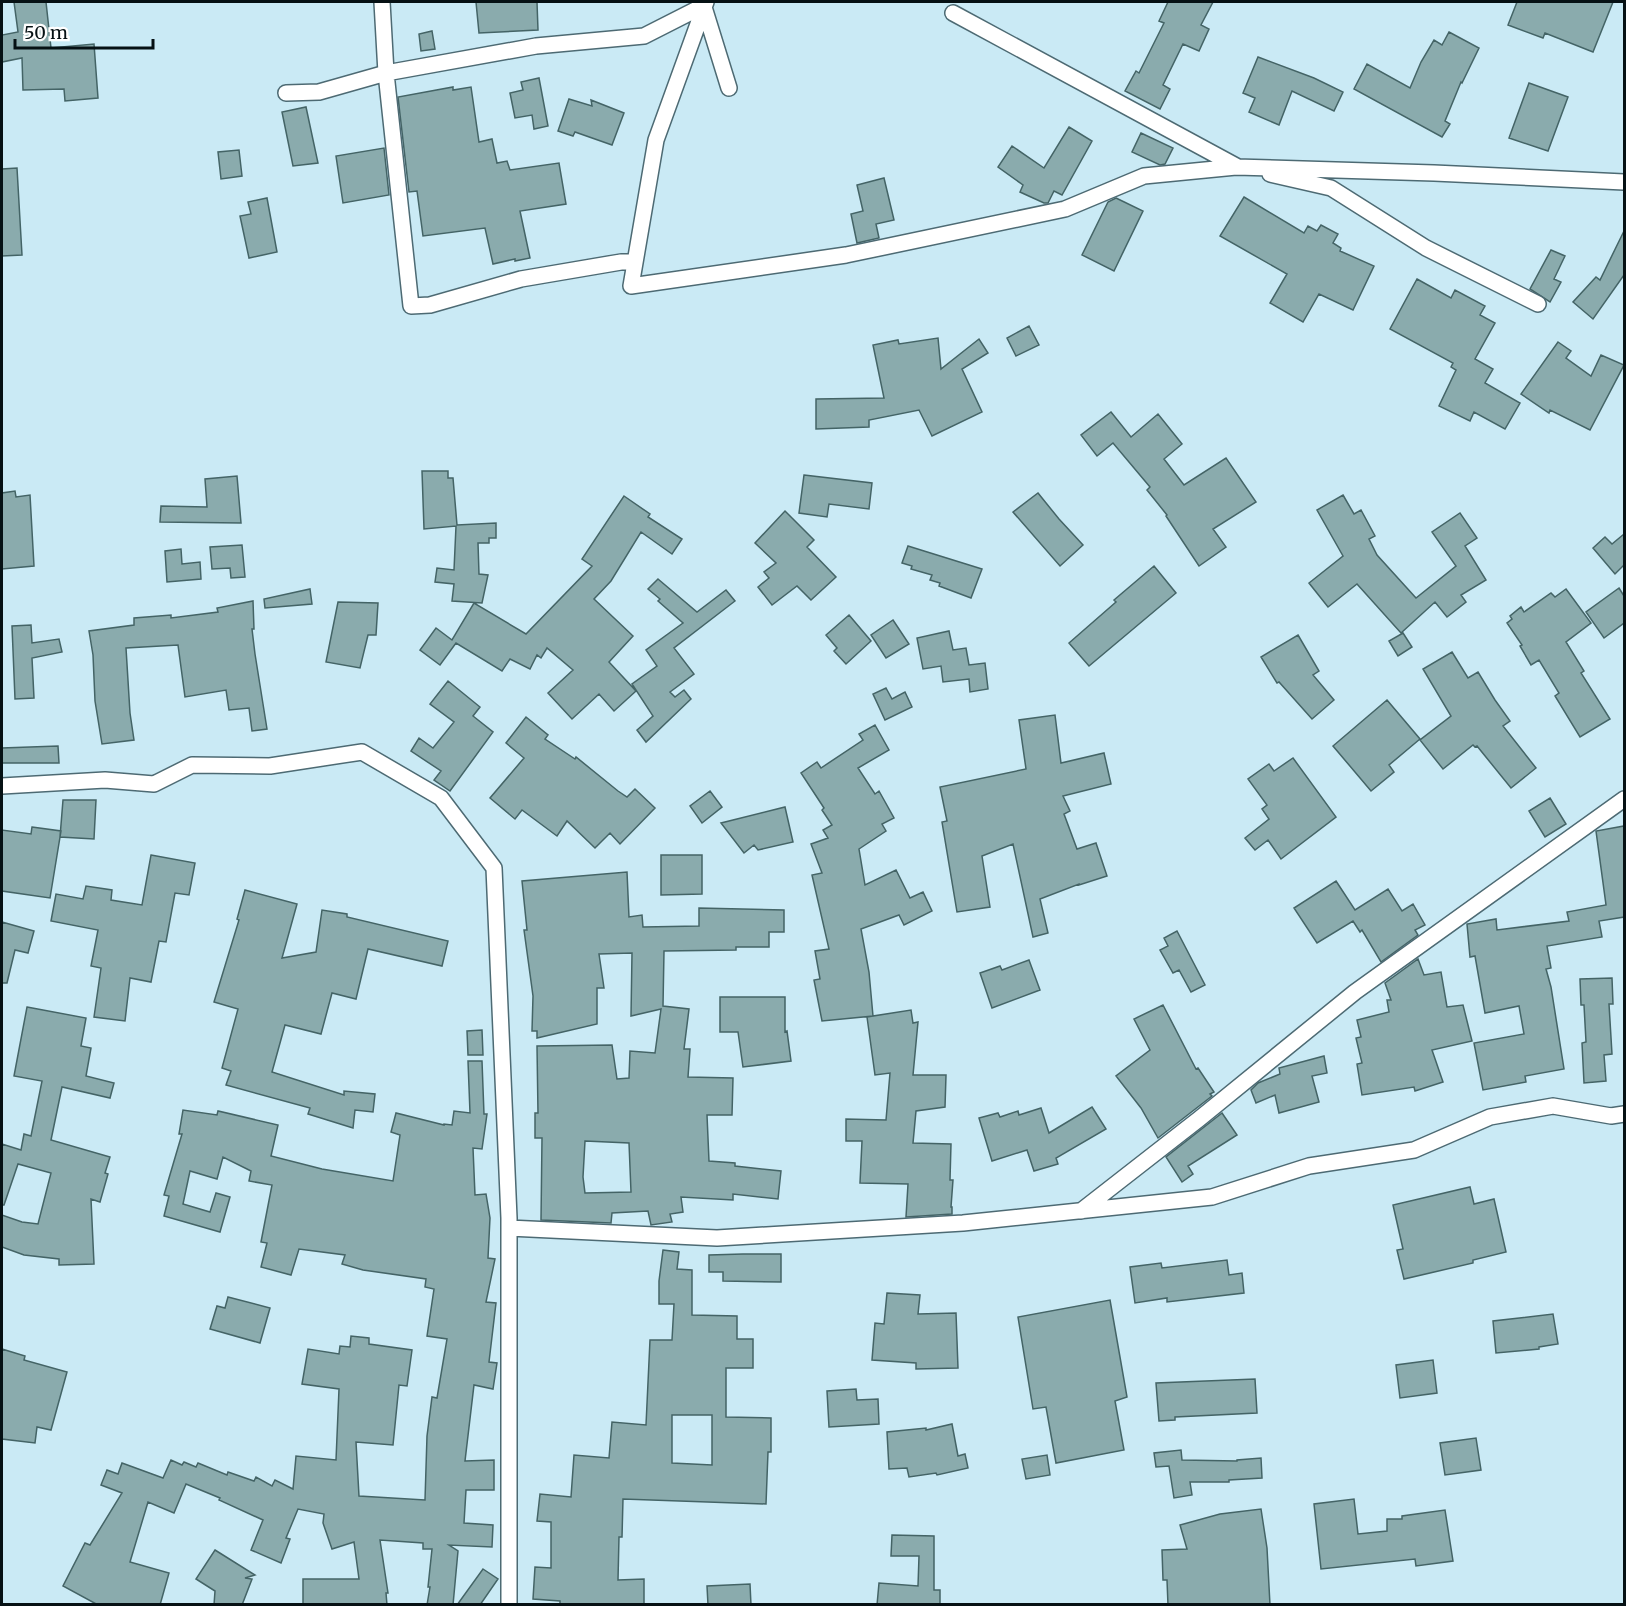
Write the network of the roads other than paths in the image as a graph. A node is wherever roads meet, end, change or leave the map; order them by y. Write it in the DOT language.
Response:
graph roads {
  1 [pos="382,2"];
  2 [pos="704,3"];
  3 [pos="953,13"];
  4 [pos="386,73"];
  5 [pos="729,88"];
  6 [pos="286,93"];
  7 [pos="1236,167"];
  8 [pos="1624,182"];
  9 [pos="635,262"];
  10 [pos="1538,304"];
  11 [pos="2,786"];
  12 [pos="1624,799"];
  13 [pos="1624,1114"];
  14 [pos="1081,1211"];
  15 [pos="509,1228"];
  16 [pos="509,1605"];
  1 -- 4 [label="street"];
  2 -- 4 [label="street"];
  2 -- 5 [label="street"];
  2 -- 9 [label="street"];
  3 -- 7 [label="street"];
  4 -- 6 [label="street"];
  4 -- 9 [label="street"];
  7 -- 8 [label="street"];
  7 -- 9 [label="street"];
  7 -- 10 [label="street"];
  11 -- 15 [label="street"];
  12 -- 14 [label="street"];
  13 -- 14 [label="street"];
  14 -- 15 [label="street"];
  15 -- 16 [label="street"];
}
